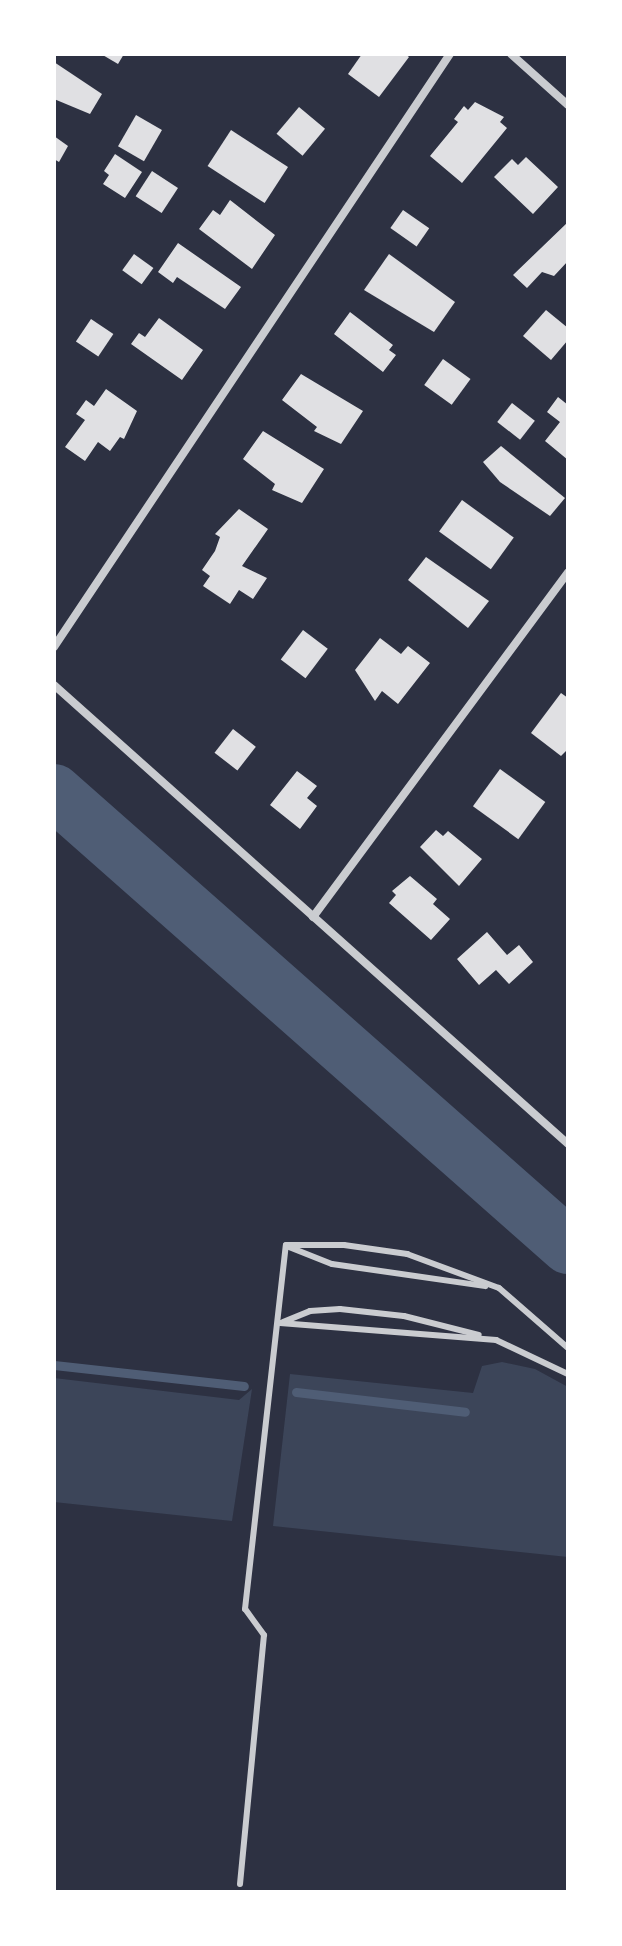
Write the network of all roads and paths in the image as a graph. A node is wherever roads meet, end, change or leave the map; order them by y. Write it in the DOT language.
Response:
graph roads {
  1 [pos="450,54"];
  2 [pos="511,54"];
  3 [pos="568,105"];
  4 [pos="568,572"];
  5 [pos="54,647"];
  6 [pos="54,685"];
  7 [pos="313,917"];
  8 [pos="568,1144"];
  9 [pos="286,1245"];
  10 [pos="499,1288"];
  11 [pos="280,1323"];
  12 [pos="496,1340"];
  13 [pos="568,1348"];
  14 [pos="568,1374"];
  15 [pos="240,1884"];
  1 -- 5 [label="street"];
  2 -- 3 [label="street"];
  4 -- 7 [label="street"];
  6 -- 7 [label="street"];
  7 -- 8 [label="street"];
  9 -- 10 [label="lane"];
  9 -- 10 [label="lane"];
  9 -- 11 [label="lane"];
  10 -- 13 [label="lane"];
  11 -- 12 [label="lane"];
  11 -- 12 [label="lane"];
  11 -- 15 [label="lane"];
  12 -- 14 [label="lane"];
}
